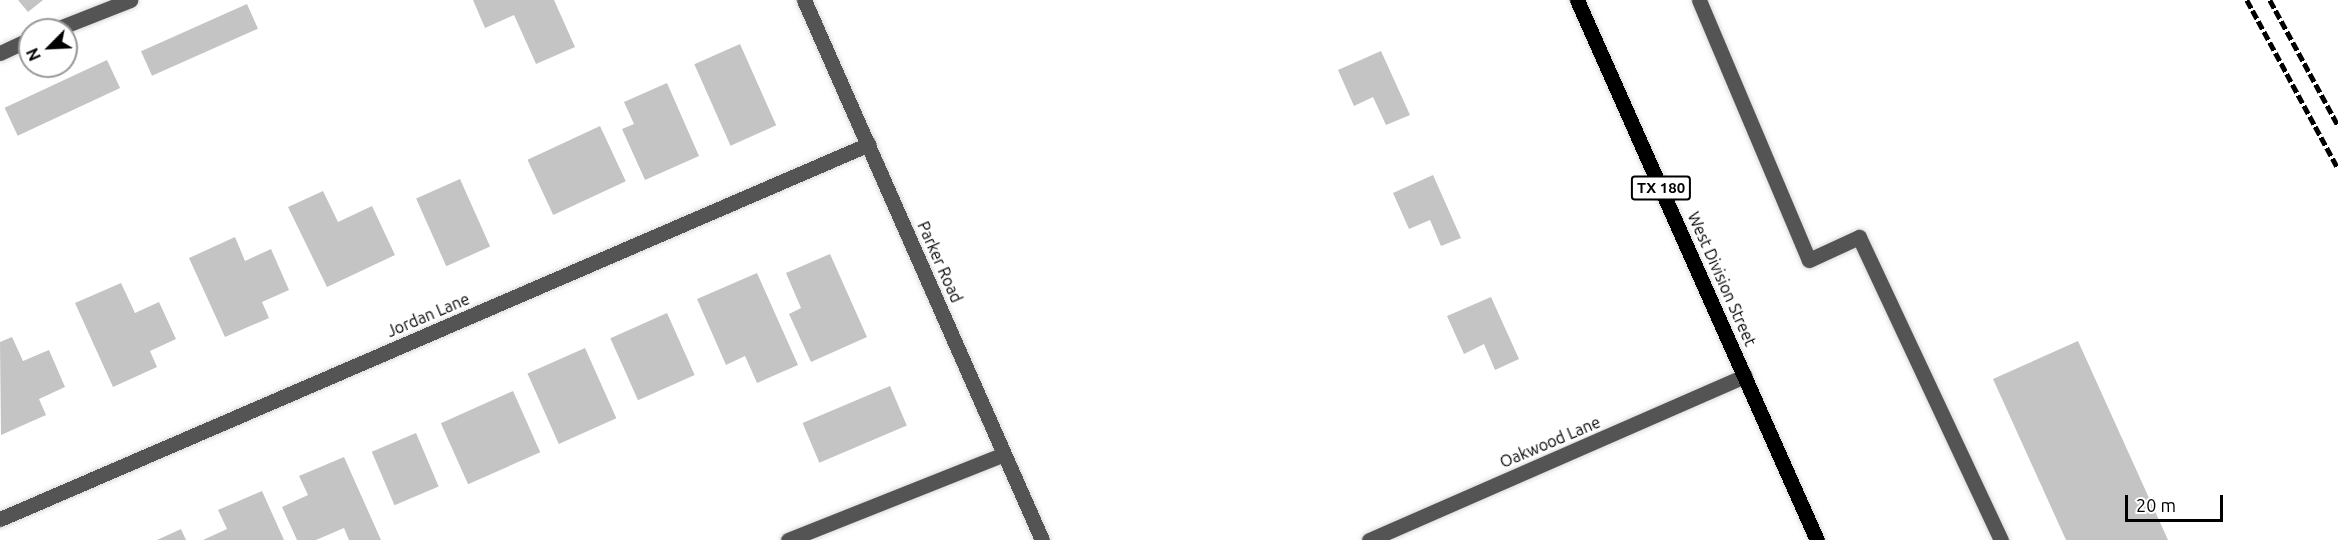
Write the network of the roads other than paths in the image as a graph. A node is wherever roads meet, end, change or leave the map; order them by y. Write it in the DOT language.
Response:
graph roads {
  1 [pos="130,0"];
  2 [pos="804,0"];
  3 [pos="1577,0"];
  4 [pos="1700,0"];
  5 [pos="78,21"];
  6 [pos="18,45"];
  7 [pos="0,53"];
  8 [pos="869,144"];
  9 [pos="1745,376"];
  10 [pos="1004,454"];
  11 [pos="0,519"];
  12 [pos="788,540"];
  13 [pos="1041,540"];
  14 [pos="1369,540"];
  15 [pos="1817,540"];
  16 [pos="2001,540"];
  1 -- 5 [label="street"];
  2 -- 8 [label="street, Parker Road"];
  3 -- 9 [label="main road, West Division Street / TX 180"];
  4 -- 16 [label="street"];
  6 -- 7 [label="street"];
  8 -- 10 [label="street, Parker Road"];
  8 -- 11 [label="street, Jordan Lane"];
  9 -- 14 [label="street, Oakwood Lane"];
  9 -- 15 [label="main road, West Division Street / TX 180"];
  10 -- 12 [label="street"];
  10 -- 13 [label="street, Parker Road"];
}
